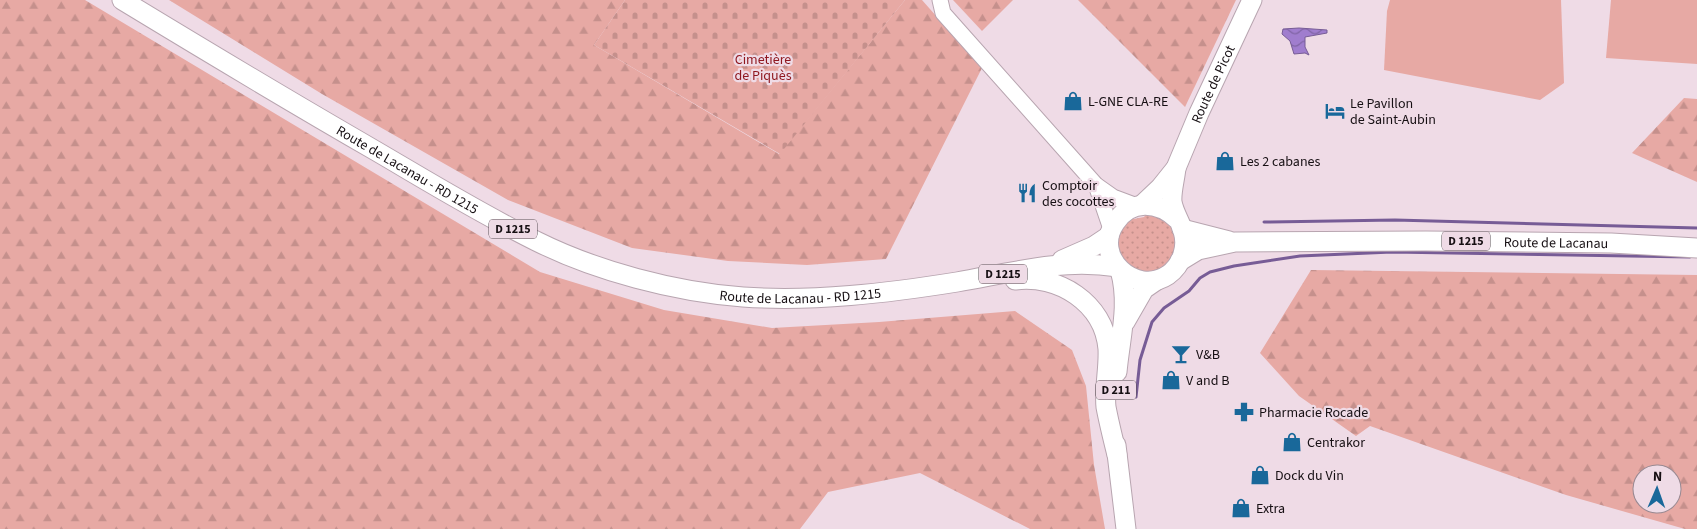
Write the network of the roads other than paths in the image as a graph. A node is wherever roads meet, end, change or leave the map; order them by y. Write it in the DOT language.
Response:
graph roads {
  1 [pos="122,0"];
  2 [pos="940,0"];
  3 [pos="1252,0"];
  4 [pos="1176,168"];
  5 [pos="1096,185"];
  6 [pos="1140,206"];
  7 [pos="1180,224"];
  8 [pos="1110,232"];
  9 [pos="1235,242"];
  10 [pos="1697,248"];
  11 [pos="1180,261"];
  12 [pos="1052,265"];
  13 [pos="1118,268"];
  14 [pos="1157,280"];
  15 [pos="953,282"];
  16 [pos="1124,325"];
  17 [pos="1117,455"];
  18 [pos="1122,492"];
  19 [pos="1126,529"];
  20 [pos="1135,529"];
  1 -- 15 [label="main road, Route de Lacanau - RD 1215 / D 1215"];
  2 -- 5 [label="street"];
  3 -- 4 [label="main road, Route de Picot"];
  4 -- 6 [label="main road, Route de Picot"];
  4 -- 7 [label="main road, Route de Picot"];
  5 -- 6 [label="street"];
  5 -- 8 [label="street"];
  6 -- 7 [label="main road"];
  6 -- 8 [label="main road"];
  7 -- 9 [label="main road, D 1215"];
  7 -- 11 [label="main road"];
  8 -- 12 [label="main road, D 1215"];
  8 -- 13 [label="main road"];
  9 -- 10 [label="main road, Route de Lacanau / D 1215"];
  9 -- 11 [label="main road, D 1215"];
  11 -- 14 [label="main road"];
  12 -- 13 [label="main road, D 1215"];
  12 -- 15 [label="main road, D 1215"];
  13 -- 14 [label="main road"];
  13 -- 16 [label="main road, D 211"];
  14 -- 16 [label="main road, D 211"];
  15 -- 17 [label="main road"];
  16 -- 17 [label="main road, D 211"];
  17 -- 18 [label="main road, D 211"];
  18 -- 19 [label="main road, D 211"];
  18 -- 20 [label="main road, D 211"];
}
